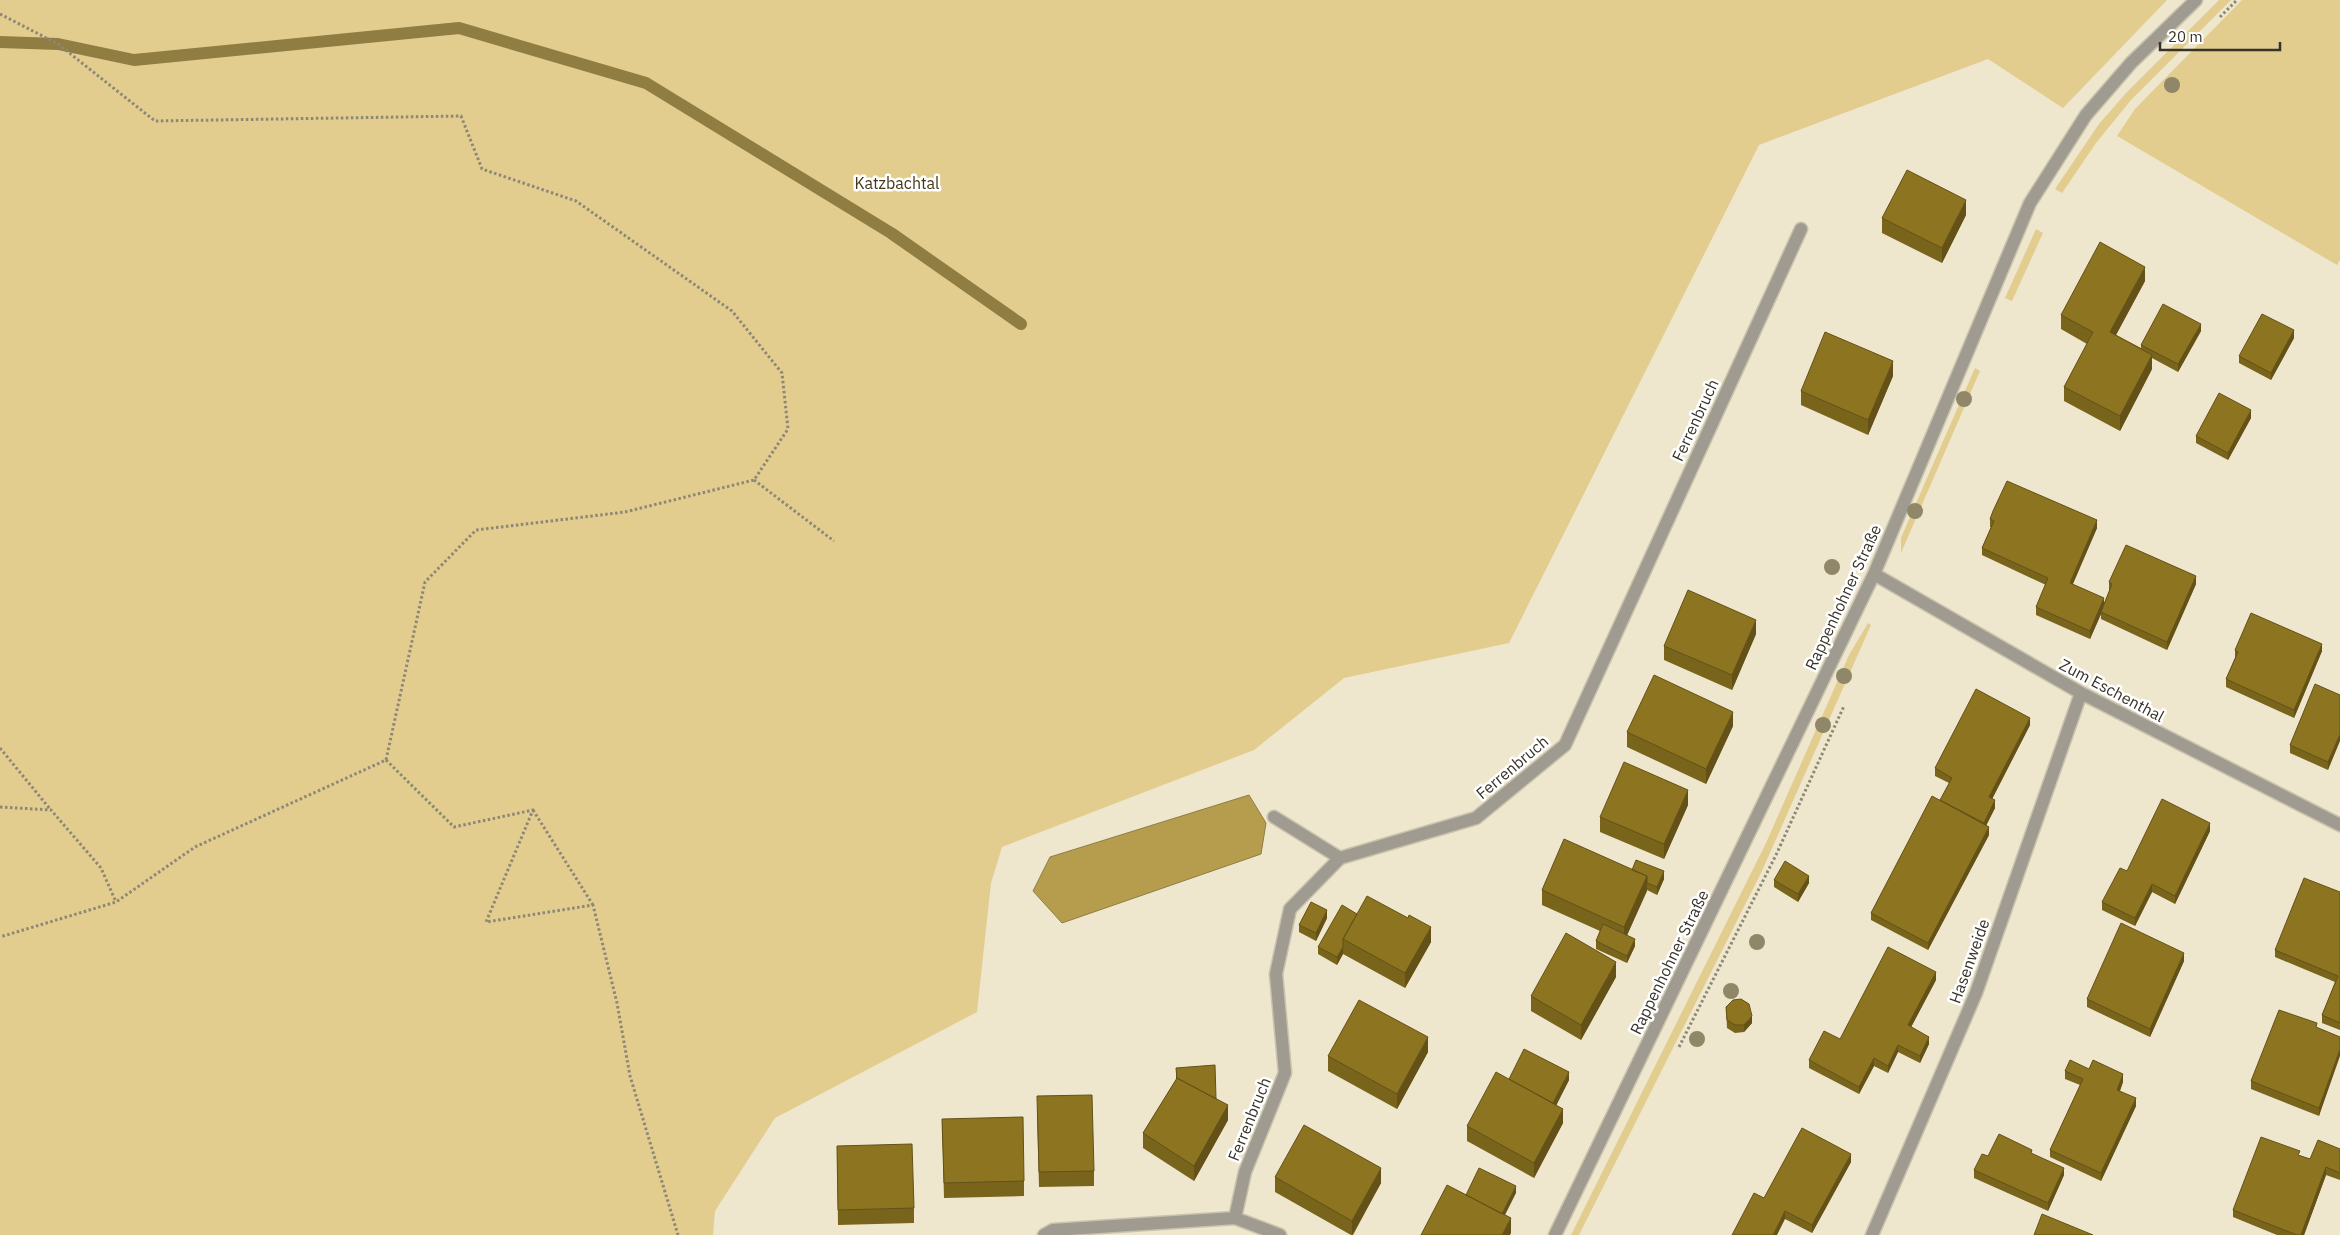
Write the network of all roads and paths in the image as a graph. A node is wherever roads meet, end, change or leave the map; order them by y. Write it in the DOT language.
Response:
graph roads {
  1 [pos="2196,0"];
  2 [pos="0,14"];
  3 [pos="1801,229"];
  4 [pos="754,480"];
  5 [pos="834,541"];
  6 [pos="1874,574"];
  7 [pos="2081,693"];
  8 [pos="0,748"];
  9 [pos="386,760"];
  10 [pos="0,808"];
  11 [pos="51,810"];
  12 [pos="533,810"];
  13 [pos="1274,817"];
  14 [pos="2340,825"];
  15 [pos="1340,858"];
  16 [pos="116,902"];
  17 [pos="593,905"];
  18 [pos="0,937"];
  19 [pos="1235,1218"];
  20 [pos="678,1235"];
  21 [pos="1044,1235"];
  22 [pos="1280,1235"];
  23 [pos="1555,1235"];
  24 [pos="1872,1235"];
  1 -- 6 [label="street, Rappenhohner Straße"];
  2 -- 4 [label="path"];
  3 -- 15 [label="street, Ferrenbruch"];
  4 -- 5 [label="path"];
  4 -- 9 [label="path"];
  6 -- 7 [label="street, Zum Eschenthal"];
  6 -- 23 [label="street, Rappenhohner Straße"];
  7 -- 14 [label="street, Zum Eschenthal"];
  7 -- 24 [label="street, Hasenweide"];
  8 -- 11 [label="path"];
  9 -- 12 [label="path"];
  9 -- 16 [label="path"];
  10 -- 11 [label="path"];
  11 -- 16 [label="path"];
  12 -- 17 [label="path"];
  12 -- 17 [label="path"];
  13 -- 15 [label="street"];
  15 -- 19 [label="street, Ferrenbruch"];
  16 -- 18 [label="path"];
  17 -- 20 [label="path"];
  19 -- 21 [label="street"];
  19 -- 22 [label="street"];
}
